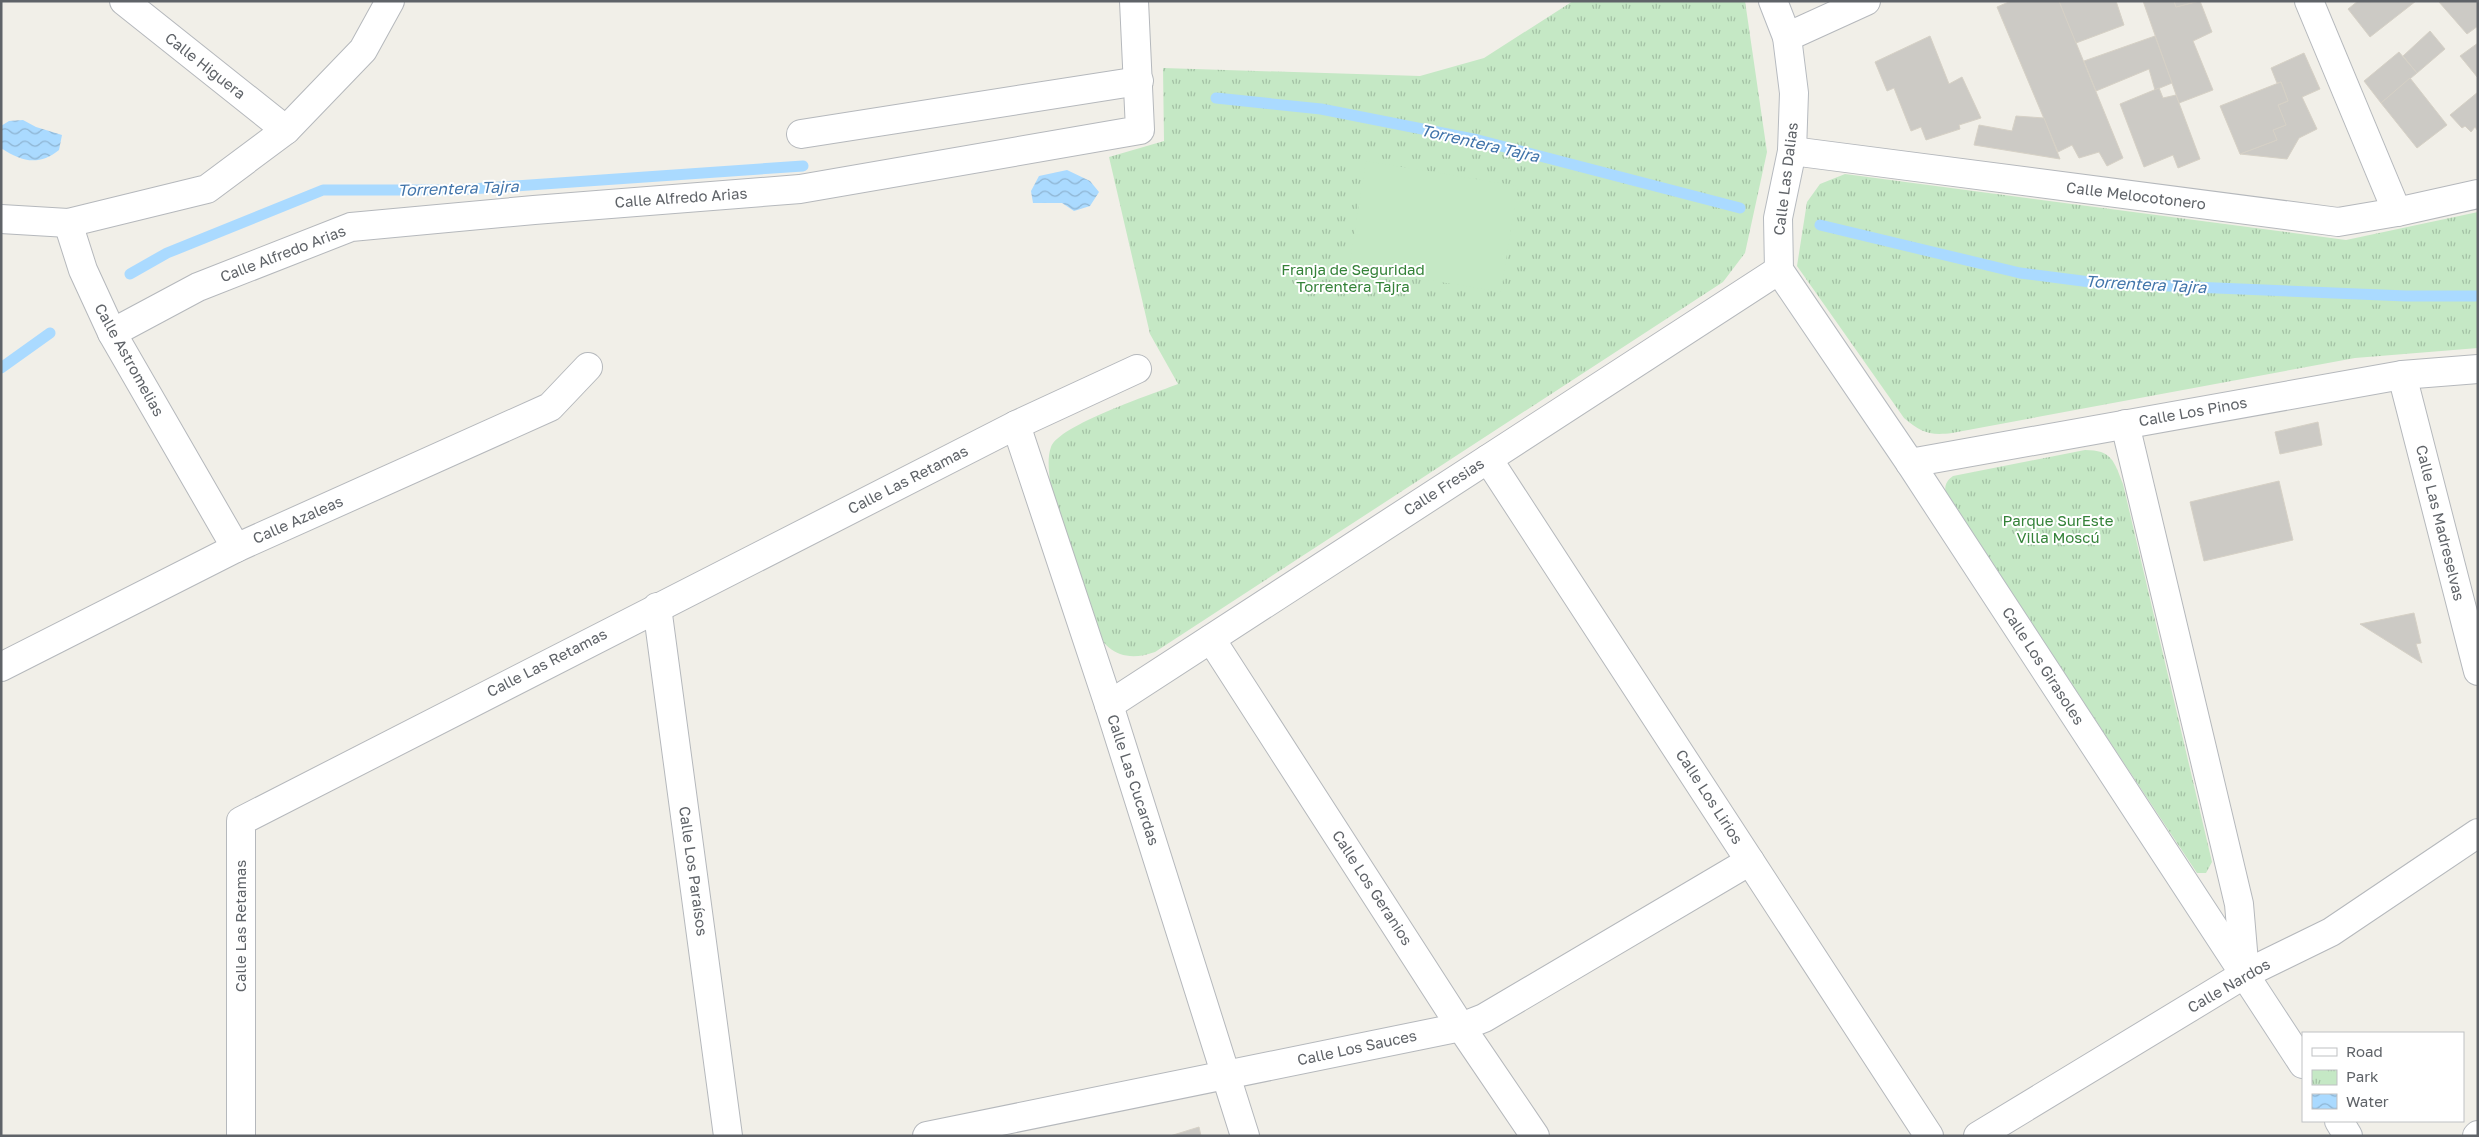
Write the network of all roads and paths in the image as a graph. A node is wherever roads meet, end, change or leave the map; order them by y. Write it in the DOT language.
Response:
graph roads {
  1 [pos="124,1"];
  2 [pos="390,1"];
  3 [pos="1134,1"];
  4 [pos="1773,1"];
  5 [pos="1866,1"];
  6 [pos="2308,1"];
  7 [pos="1787,37"];
  8 [pos="1139,81"];
  9 [pos="286,130"];
  10 [pos="800,134"];
  11 [pos="1792,151"];
  12 [pos="2478,194"];
  13 [pos="2397,212"];
  14 [pos="1,219"];
  15 [pos="68,223"];
  16 [pos="1779,270"];
  17 [pos="112,333"];
  18 [pos="588,367"];
  19 [pos="1137,369"];
  20 [pos="2478,369"];
  21 [pos="2402,375"];
  22 [pos="2124,424"];
  23 [pos="1016,425"];
  24 [pos="1488,459"];
  25 [pos="1910,463"];
  26 [pos="236,548"];
  27 [pos="657,606"];
  28 [pos="1211,639"];
  29 [pos="1,667"];
  30 [pos="2478,672"];
  31 [pos="1109,705"];
  32 [pos="2478,833"];
  33 [pos="1750,862"];
  34 [pos="2245,974"];
  35 [pos="1461,1027"];
  36 [pos="2302,1062"];
  37 [pos="1226,1075"];
  38 [pos="2339,1122"];
  39 [pos="241,1136"];
  40 [pos="728,1136"];
  41 [pos="927,1136"];
  42 [pos="1245,1136"];
  43 [pos="1535,1136"];
  44 [pos="1929,1136"];
  45 [pos="1978,1136"];
  46 [pos="2348,1136"];
  1 -- 9 [label="street, Calle Higuera"];
  2 -- 9 [label="street"];
  3 -- 8 [label="street, Calle Alfredo Arias"];
  4 -- 7 [label="street, Calle Las Dalias"];
  5 -- 7 [label="street"];
  6 -- 13 [label="street"];
  7 -- 11 [label="street, Calle Las Dalias"];
  8 -- 10 [label="street"];
  8 -- 17 [label="street, Calle Alfredo Arias"];
  9 -- 15 [label="street"];
  11 -- 13 [label="street, Calle Melocotonero"];
  11 -- 16 [label="street, Calle Las Dalias"];
  12 -- 13 [label="street, Calle Melocotonero"];
  14 -- 15 [label="street"];
  15 -- 17 [label="street, Calle Astromelias"];
  16 -- 24 [label="street, Calle Fresias"];
  16 -- 25 [label="street, Calle Los Girasoles"];
  17 -- 26 [label="street, Calle Astromelias"];
  18 -- 26 [label="street, Calle Azaleas"];
  19 -- 23 [label="street, Calle Las Retamas"];
  20 -- 21 [label="street, Calle Los Pinos"];
  21 -- 22 [label="street, Calle Los Pinos"];
  21 -- 30 [label="street, Calle Las Madreselvas"];
  22 -- 25 [label="street, Calle Los Pinos"];
  22 -- 34 [label="street"];
  23 -- 27 [label="street, Calle Las Retamas"];
  23 -- 31 [label="street, Calle Las Cucardas"];
  24 -- 28 [label="street, Calle Fresias"];
  24 -- 33 [label="street, Calle Los Lirios"];
  25 -- 34 [label="street, Calle Los Girasoles"];
  26 -- 29 [label="street, Calle Azaleas"];
  27 -- 39 [label="street, Calle Las Retamas"];
  27 -- 40 [label="street, Calle Los Paraísos"];
  28 -- 31 [label="street, Calle Fresias"];
  28 -- 35 [label="street, Calle Los Geranios"];
  31 -- 37 [label="street, Calle Las Cucardas"];
  32 -- 34 [label="street, Calle Nardos"];
  33 -- 35 [label="street, Calle Los Sauces"];
  33 -- 44 [label="street, Calle Los Lirios"];
  34 -- 36 [label="street, Calle Los Girasoles"];
  34 -- 45 [label="street, Calle Nardos"];
  35 -- 37 [label="street, Calle Los Sauces"];
  35 -- 43 [label="street, Calle Los Geranios"];
  37 -- 41 [label="street, Calle Los Sauces"];
  37 -- 42 [label="street, Calle Las Cucardas"];
  38 -- 46 [label="street"];
}
